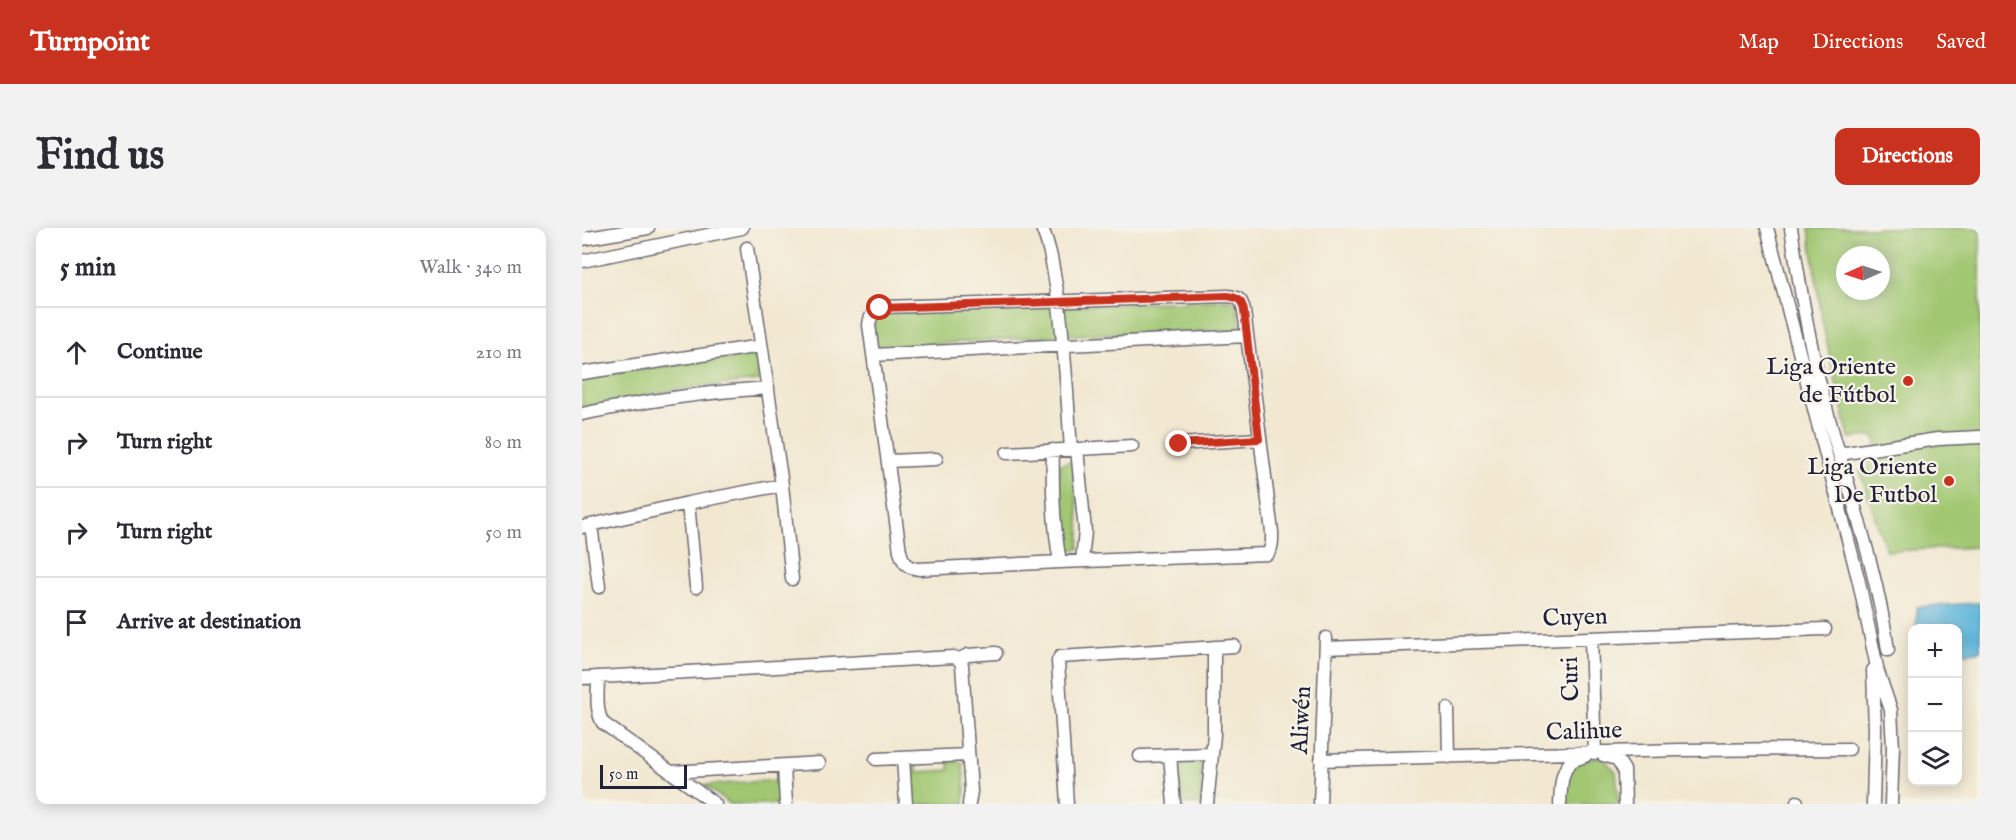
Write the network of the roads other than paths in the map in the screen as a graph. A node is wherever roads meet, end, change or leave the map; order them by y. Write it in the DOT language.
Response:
graph roads {
  1 [pos="648,228"];
  2 [pos="742,228"];
  3 [pos="1042,228"];
  4 [pos="1052,228"];
  5 [pos="1767,228"];
  6 [pos="1791,228"];
  7 [pos="582,239"];
  8 [pos="1050,246"];
  9 [pos="747,248"];
  10 [pos="582,261"];
  11 [pos="1058,302"];
  12 [pos="1247,336"];
  13 [pos="1063,344"];
  14 [pos="761,346"];
  15 [pos="873,354"];
  16 [pos="582,373"];
  17 [pos="768,388"];
  18 [pos="582,414"];
  19 [pos="1980,437"];
  20 [pos="1259,439"];
  21 [pos="1179,444"];
  22 [pos="1132,446"];
  23 [pos="1074,449"];
  24 [pos="1053,450"];
  25 [pos="1007,453"];
  26 [pos="1839,454"];
  27 [pos="936,459"];
  28 [pos="888,461"];
  29 [pos="782,485"];
  30 [pos="688,503"];
  31 [pos="586,526"];
  32 [pos="1082,561"];
  33 [pos="1060,562"];
  34 [pos="792,579"];
  35 [pos="599,587"];
  36 [pos="696,587"];
  37 [pos="1825,628"];
  38 [pos="1591,639"];
  39 [pos="1326,643"];
  40 [pos="1234,646"];
  41 [pos="1215,647"];
  42 [pos="1872,647"];
  43 [pos="1888,650"];
  44 [pos="996,653"];
  45 [pos="959,659"];
  46 [pos="598,677"];
  47 [pos="582,678"];
  48 [pos="1448,709"];
  49 [pos="1849,749"];
  50 [pos="1595,753"];
  51 [pos="1212,754"];
  52 [pos="968,755"];
  53 [pos="1170,755"];
  54 [pos="1140,756"];
  55 [pos="1449,757"];
  56 [pos="903,758"];
  57 [pos="876,759"];
  58 [pos="1321,760"];
  59 [pos="819,763"];
  60 [pos="784,766"];
  61 [pos="671,772"];
  62 [pos="715,804"];
  63 [pos="786,804"];
  64 [pos="906,804"];
  65 [pos="969,804"];
  66 [pos="1067,804"];
  67 [pos="1174,804"];
  68 [pos="1206,804"];
  69 [pos="1320,804"];
  70 [pos="1560,804"];
  71 [pos="1625,804"];
  72 [pos="1873,804"];
  73 [pos="1891,804"];
  1 -- 7 [label="street"];
  2 -- 10 [label="street"];
  3 -- 8 [label="street"];
  4 -- 8 [label="street"];
  5 -- 42 [label="street"];
  6 -- 26 [label="street"];
  8 -- 11 [label="street"];
  9 -- 14 [label="street"];
  11 -- 12 [label="street"];
  11 -- 13 [label="street"];
  11 -- 15 [label="street"];
  12 -- 13 [label="street"];
  12 -- 20 [label="street"];
  13 -- 15 [label="street"];
  13 -- 23 [label="street"];
  14 -- 16 [label="street"];
  14 -- 17 [label="street"];
  15 -- 28 [label="street"];
  17 -- 18 [label="street"];
  17 -- 29 [label="street"];
  19 -- 26 [label="street"];
  20 -- 21 [label="street"];
  20 -- 32 [label="street"];
  22 -- 23 [label="street"];
  23 -- 24 [label="street"];
  23 -- 32 [label="street"];
  24 -- 25 [label="street"];
  24 -- 33 [label="street"];
  26 -- 43 [label="street"];
  27 -- 28 [label="street"];
  28 -- 33 [label="street"];
  29 -- 30 [label="street"];
  29 -- 34 [label="street"];
  30 -- 31 [label="street"];
  30 -- 36 [label="street"];
  31 -- 35 [label="street"];
  32 -- 33 [label="street"];
  37 -- 38 [label="street, Cuyen"];
  38 -- 39 [label="street, Cuyen"];
  38 -- 50 [label="street, Curi"];
  39 -- 58 [label="street, Aliwén"];
  40 -- 41 [label="street"];
  41 -- 51 [label="street"];
  41 -- 66 [label="street"];
  42 -- 72 [label="street"];
  42 -- 73 [label="street"];
  44 -- 45 [label="street"];
  45 -- 46 [label="street"];
  45 -- 52 [label="street"];
  46 -- 47 [label="street"];
  46 -- 61 [label="street"];
  48 -- 55 [label="street"];
  49 -- 50 [label="street, Calihue"];
  50 -- 55 [label="street, Calihue"];
  50 -- 70 [label="street"];
  50 -- 71 [label="street"];
  51 -- 53 [label="street"];
  51 -- 68 [label="street"];
  52 -- 56 [label="street"];
  52 -- 65 [label="street"];
  53 -- 54 [label="street"];
  53 -- 67 [label="street"];
  55 -- 58 [label="street, Calihue"];
  56 -- 57 [label="street"];
  56 -- 64 [label="street"];
  58 -- 69 [label="street, Aliwén"];
  59 -- 60 [label="street"];
  60 -- 61 [label="street"];
  60 -- 63 [label="street"];
  61 -- 62 [label="street"];
}
